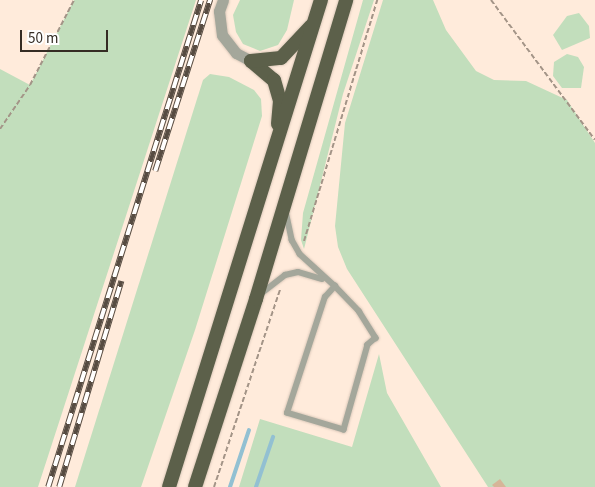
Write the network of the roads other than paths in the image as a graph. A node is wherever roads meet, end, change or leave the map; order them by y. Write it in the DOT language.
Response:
graph roads {
  1 [pos="223,0"];
  2 [pos="321,0"];
  3 [pos="346,0"];
  4 [pos="316,20"];
  5 [pos="251,62"];
  6 [pos="277,148"];
  7 [pos="285,204"];
  8 [pos="324,279"];
  9 [pos="335,286"];
  10 [pos="256,299"];
  11 [pos="169,487"];
  12 [pos="195,487"];
  1 -- 5 [label="street"];
  2 -- 4 [label="highway"];
  3 -- 7 [label="highway"];
  4 -- 5 [label="highway"];
  4 -- 6 [label="highway"];
  5 -- 6 [label="highway"];
  6 -- 11 [label="highway"];
  7 -- 8 [label="lane"];
  7 -- 10 [label="highway"];
  8 -- 9 [label="lane"];
  8 -- 10 [label="lane"];
  9 -- 9 [label="lane"];
  10 -- 12 [label="highway"];
}
